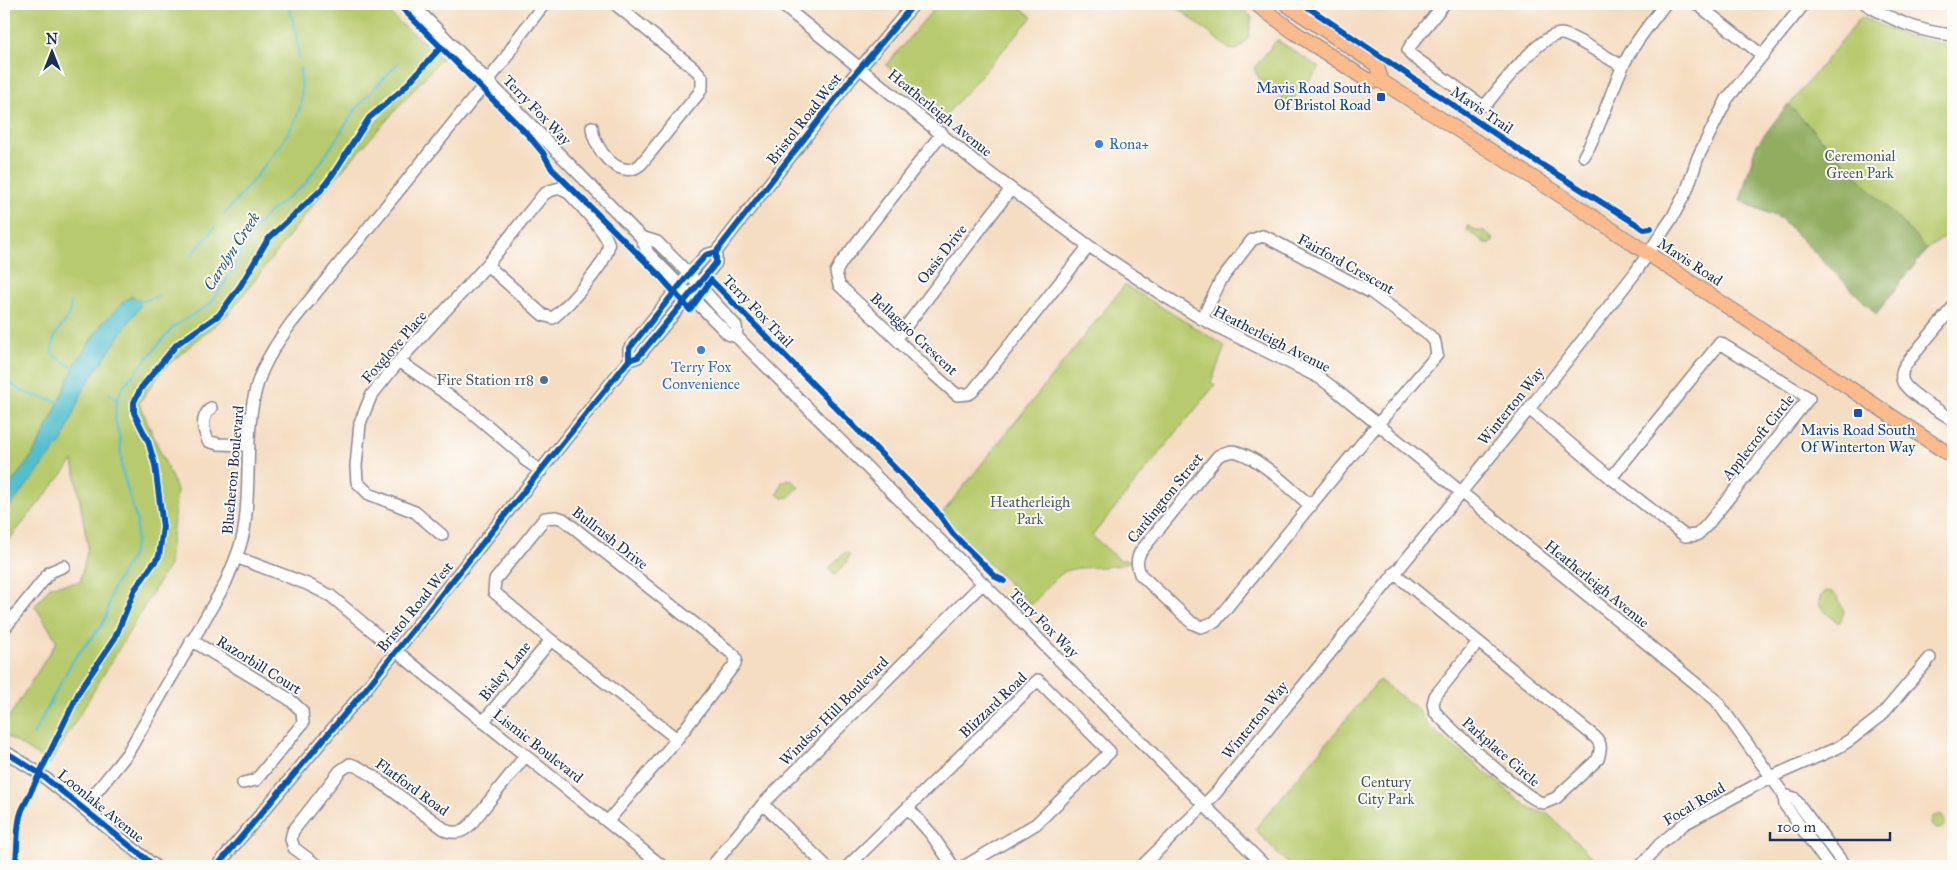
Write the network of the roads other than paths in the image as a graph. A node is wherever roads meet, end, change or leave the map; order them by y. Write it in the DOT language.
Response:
graph roads {
  1 [pos="412,4"];
  2 [pos="544,4"];
  3 [pos="615,4"];
  4 [pos="781,4"];
  5 [pos="914,4"];
  6 [pos="1256,4"];
  7 [pos="1286,4"];
  8 [pos="1444,4"];
  9 [pos="1665,4"];
  10 [pos="1697,4"];
  11 [pos="1804,4"];
  12 [pos="1866,4"];
  13 [pos="1953,35"];
  14 [pos="1762,55"];
  15 [pos="1622,66"];
  16 [pos="860,68"];
  17 [pos="487,80"];
  18 [pos="1381,81"];
  19 [pos="592,127"];
  20 [pos="942,134"];
  21 [pos="1584,156"];
  22 [pos="1011,189"];
  23 [pos="641,237"];
  24 [pos="1089,246"];
  25 [pos="716,252"];
  26 [pos="1648,254"];
  27 [pos="487,265"];
  28 [pos="690,274"];
  29 [pos="698,284"];
  30 [pos="680,285"];
  31 [pos="690,295"];
  32 [pos="1953,307"];
  33 [pos="1202,319"];
  34 [pos="737,336"];
  35 [pos="897,338"];
  36 [pos="629,360"];
  37 [pos="399,361"];
  38 [pos="211,408"];
  39 [pos="1529,410"];
  40 [pos="1953,420"];
  41 [pos="1377,424"];
  42 [pos="249,445"];
  43 [pos="1953,457"];
  44 [pos="542,471"];
  45 [pos="1611,478"];
  46 [pos="1460,492"];
  47 [pos="1310,506"];
  48 [pos="442,535"];
  49 [pos="236,557"];
  50 [pos="64,566"];
  51 [pos="1394,574"];
  52 [pos="983,583"];
  53 [pos="4,629"];
  54 [pos="191,640"];
  55 [pos="551,640"];
  56 [pos="1478,642"];
  57 [pos="396,651"];
  58 [pos="1930,658"];
  59 [pos="483,722"];
  60 [pos="677,739"];
  61 [pos="4,751"];
  62 [pos="526,755"];
  63 [pos="1771,777"];
  64 [pos="243,783"];
  65 [pos="1784,795"];
  66 [pos="763,804"];
  67 [pos="1204,805"];
  68 [pos="84,807"];
  69 [pos="908,808"];
  70 [pos="608,821"];
  71 [pos="1843,865"];
  72 [pos="155,866"];
  73 [pos="216,866"];
  74 [pos="318,866"];
  75 [pos="662,866"];
  76 [pos="712,866"];
  77 [pos="826,866"];
  78 [pos="848,866"];
  79 [pos="953,866"];
  80 [pos="965,866"];
  81 [pos="1142,866"];
  82 [pos="1264,866"];
  83 [pos="1641,866"];
  84 [pos="1829,866"];
  1 -- 17 [label="street, Terry Fox Way"];
  2 -- 17 [label="street, Blueheron Boulevard"];
  3 -- 19 [label="street"];
  4 -- 16 [label="street, Heatherleigh Avenue"];
  5 -- 16 [label="street, Bristol Road West"];
  6 -- 18 [label="main road, Mavis Road"];
  7 -- 18 [label="main road, Mavis Road"];
  8 -- 15 [label="street"];
  9 -- 15 [label="street"];
  10 -- 14 [label="street"];
  11 -- 14 [label="street, Winterton Way"];
  12 -- 13 [label="street"];
  14 -- 26 [label="street, Winterton Way"];
  15 -- 21 [label="street"];
  16 -- 20 [label="street, Heatherleigh Avenue"];
  16 -- 25 [label="street, Bristol Road West"];
  17 -- 23 [label="street, Terry Fox Way"];
  17 -- 42 [label="street, Blueheron Boulevard"];
  18 -- 26 [label="main road, Mavis Road"];
  20 -- 22 [label="street, Heatherleigh Avenue"];
  20 -- 35 [label="street, Bellaggio Crescent"];
  22 -- 24 [label="street, Heatherleigh Avenue"];
  22 -- 35 [label="street, Oasis Drive"];
  23 -- 28 [label="street, Terry Fox Way"];
  23 -- 30 [label="street, Terry Fox Way"];
  24 -- 33 [label="street, Heatherleigh Avenue"];
  24 -- 35 [label="street, Bellaggio Crescent"];
  25 -- 28 [label="street, Bristol Road West"];
  25 -- 29 [label="street, Bristol Road West"];
  26 -- 39 [label="street, Winterton Way"];
  26 -- 43 [label="main road, Mavis Road"];
  27 -- 27 [label="street, Foxglove Place"];
  27 -- 37 [label="street, Foxglove Place"];
  28 -- 29 [label="street, Terry Fox Way"];
  28 -- 30 [label="street, Bristol Road West"];
  29 -- 31 [label="street, Bristol Road West"];
  29 -- 34 [label="street, Terry Fox Way"];
  30 -- 31 [label="street, Terry Fox Way"];
  30 -- 36 [label="street, Bristol Road West"];
  31 -- 34 [label="street, Terry Fox Way"];
  31 -- 36 [label="street, Bristol Road West"];
  32 -- 40 [label="street"];
  33 -- 41 [label="street, Heatherleigh Avenue"];
  33 -- 41 [label="street, Fairford Crescent"];
  34 -- 52 [label="street, Terry Fox Way"];
  36 -- 44 [label="street, Bristol Road West"];
  37 -- 44 [label="street"];
  37 -- 48 [label="street, Foxglove Place"];
  38 -- 42 [label="street"];
  39 -- 45 [label="street, Applecroft Circle"];
  39 -- 46 [label="street, Winterton Way"];
  41 -- 46 [label="street, Heatherleigh Avenue"];
  41 -- 47 [label="street, Cardington Street"];
  42 -- 49 [label="street, Blueheron Boulevard"];
  44 -- 57 [label="street, Bristol Road West"];
  45 -- 45 [label="street, Applecroft Circle"];
  46 -- 51 [label="street, Winterton Way"];
  46 -- 63 [label="street, Heatherleigh Avenue"];
  47 -- 47 [label="street, Cardington Street"];
  49 -- 54 [label="street, Blueheron Boulevard"];
  49 -- 57 [label="street, Lismic Boulevard"];
  50 -- 53 [label="street"];
  51 -- 56 [label="street, Parkplace Circle"];
  51 -- 67 [label="street, Winterton Way"];
  52 -- 66 [label="street, Windsor Hill Boulevard"];
  52 -- 67 [label="street, Terry Fox Way"];
  54 -- 64 [label="street, Razorbill Court"];
  54 -- 68 [label="street, Blueheron Boulevard"];
  55 -- 59 [label="street, Bisley Lane"];
  55 -- 60 [label="street, Bullrush Drive"];
  55 -- 60 [label="street, Bullrush Drive"];
  56 -- 56 [label="street, Parkplace Circle"];
  57 -- 59 [label="street, Lismic Boulevard"];
  57 -- 73 [label="street, Bristol Road West"];
  58 -- 63 [label="street, Focal Road"];
  59 -- 62 [label="street, Lismic Boulevard"];
  60 -- 70 [label="street, Bullrush Drive"];
  61 -- 68 [label="street, Loonlake Avenue"];
  62 -- 70 [label="street, Lismic Boulevard"];
  62 -- 74 [label="street, Flatford Road"];
  63 -- 65 [label="street, Heatherleigh Avenue"];
  63 -- 83 [label="street, Focal Road"];
  65 -- 71 [label="street, Heatherleigh Avenue"];
  65 -- 84 [label="street, Heatherleigh Avenue"];
  66 -- 76 [label="street, Windsor Hill Boulevard"];
  66 -- 77 [label="street"];
  67 -- 81 [label="street, Winterton Way"];
  67 -- 82 [label="street, Terry Fox Way"];
  68 -- 72 [label="street, Loonlake Avenue"];
  69 -- 78 [label="street, Blizzard Road"];
  69 -- 79 [label="street"];
  69 -- 80 [label="street, Blizzard Road"];
  70 -- 75 [label="street, Lismic Boulevard"];
}
